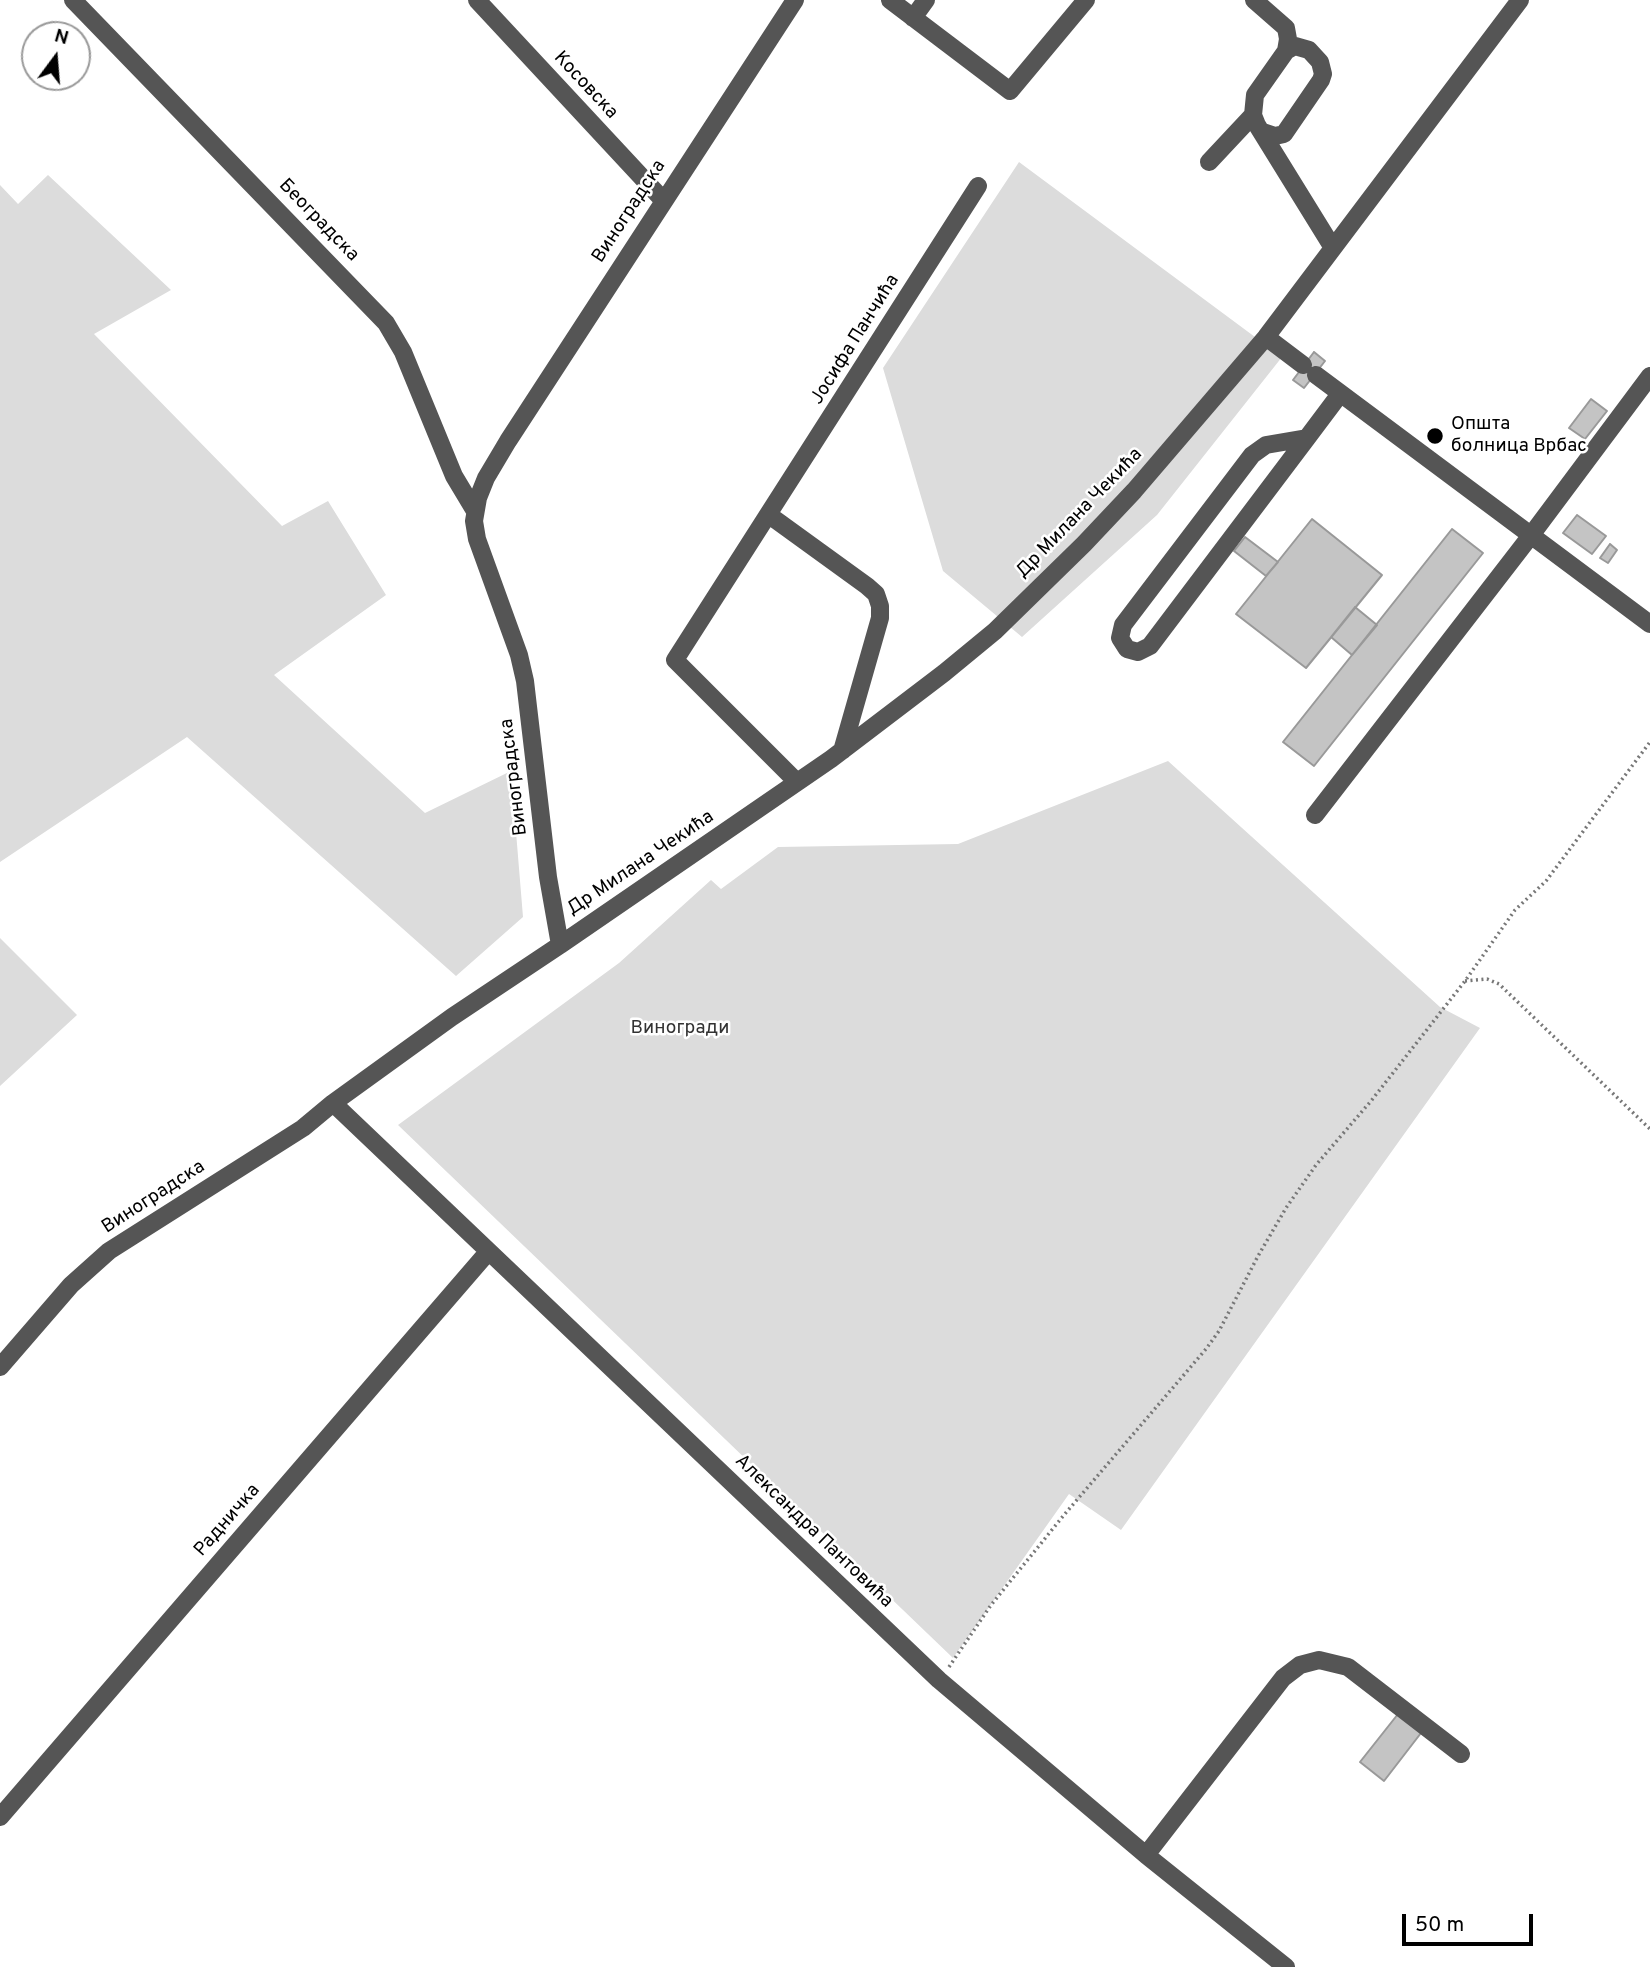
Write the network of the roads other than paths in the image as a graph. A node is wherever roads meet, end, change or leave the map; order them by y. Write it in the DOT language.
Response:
graph roads {
  1 [pos="73,0"];
  2 [pos="477,0"];
  3 [pos="794,0"];
  4 [pos="890,0"];
  5 [pos="926,0"];
  6 [pos="1086,0"];
  7 [pos="1254,0"];
  8 [pos="1520,0"];
  9 [pos="913,18"];
  10 [pos="1286,51"];
  11 [pos="1253,115"];
  12 [pos="1262,132"];
  13 [pos="1209,162"];
  14 [pos="978,186"];
  15 [pos="663,200"];
  16 [pos="1333,248"];
  17 [pos="1266,337"];
  18 [pos="1650,377"];
  19 [pos="1340,394"];
  20 [pos="1307,438"];
  21 [pos="475,512"];
  22 [pos="769,515"];
  23 [pos="1532,534"];
  24 [pos="1650,624"];
  25 [pos="842,751"];
  26 [pos="797,782"];
  27 [pos="1315,815"];
  28 [pos="560,945"];
  29 [pos="333,1103"];
  30 [pos="488,1252"];
  31 [pos="0,1367"];
  32 [pos="1461,1754"];
  33 [pos="0,1816"];
  34 [pos="1146,1855"];
  35 [pos="1286,1967"];
  1 -- 21 [label="street, Београдска"];
  2 -- 15 [label="street, Косовска"];
  3 -- 15 [label="street, Виноградска"];
  4 -- 9 [label="street"];
  5 -- 9 [label="street"];
  6 -- 9 [label="street"];
  7 -- 10 [label="street"];
  8 -- 16 [label="street, Др Милана Чекића"];
  10 -- 11 [label="street"];
  10 -- 12 [label="street"];
  11 -- 12 [label="street"];
  11 -- 13 [label="street"];
  12 -- 16 [label="street"];
  14 -- 22 [label="street, Јосифа Панчића"];
  15 -- 21 [label="street, Виноградска"];
  16 -- 17 [label="street, Др Милана Чекића"];
  17 -- 19 [label="street"];
  17 -- 25 [label="street, Др Милана Чекића"];
  18 -- 23 [label="street"];
  19 -- 20 [label="street"];
  19 -- 23 [label="street"];
  20 -- 20 [label="street"];
  21 -- 28 [label="street, Виноградска"];
  22 -- 25 [label="street"];
  22 -- 26 [label="street, Јосифа Панчића"];
  23 -- 24 [label="street"];
  23 -- 27 [label="street"];
  25 -- 26 [label="street, Др Милана Чекића"];
  26 -- 28 [label="street, Др Милана Чекића"];
  28 -- 29 [label="street, Виноградска"];
  29 -- 30 [label="street, Александра Пантовића"];
  29 -- 31 [label="street, Виноградска"];
  30 -- 33 [label="street, Радничка"];
  30 -- 34 [label="street, Александра Пантовића"];
  32 -- 34 [label="street"];
  34 -- 35 [label="street, Александра Пантовића"];
}
